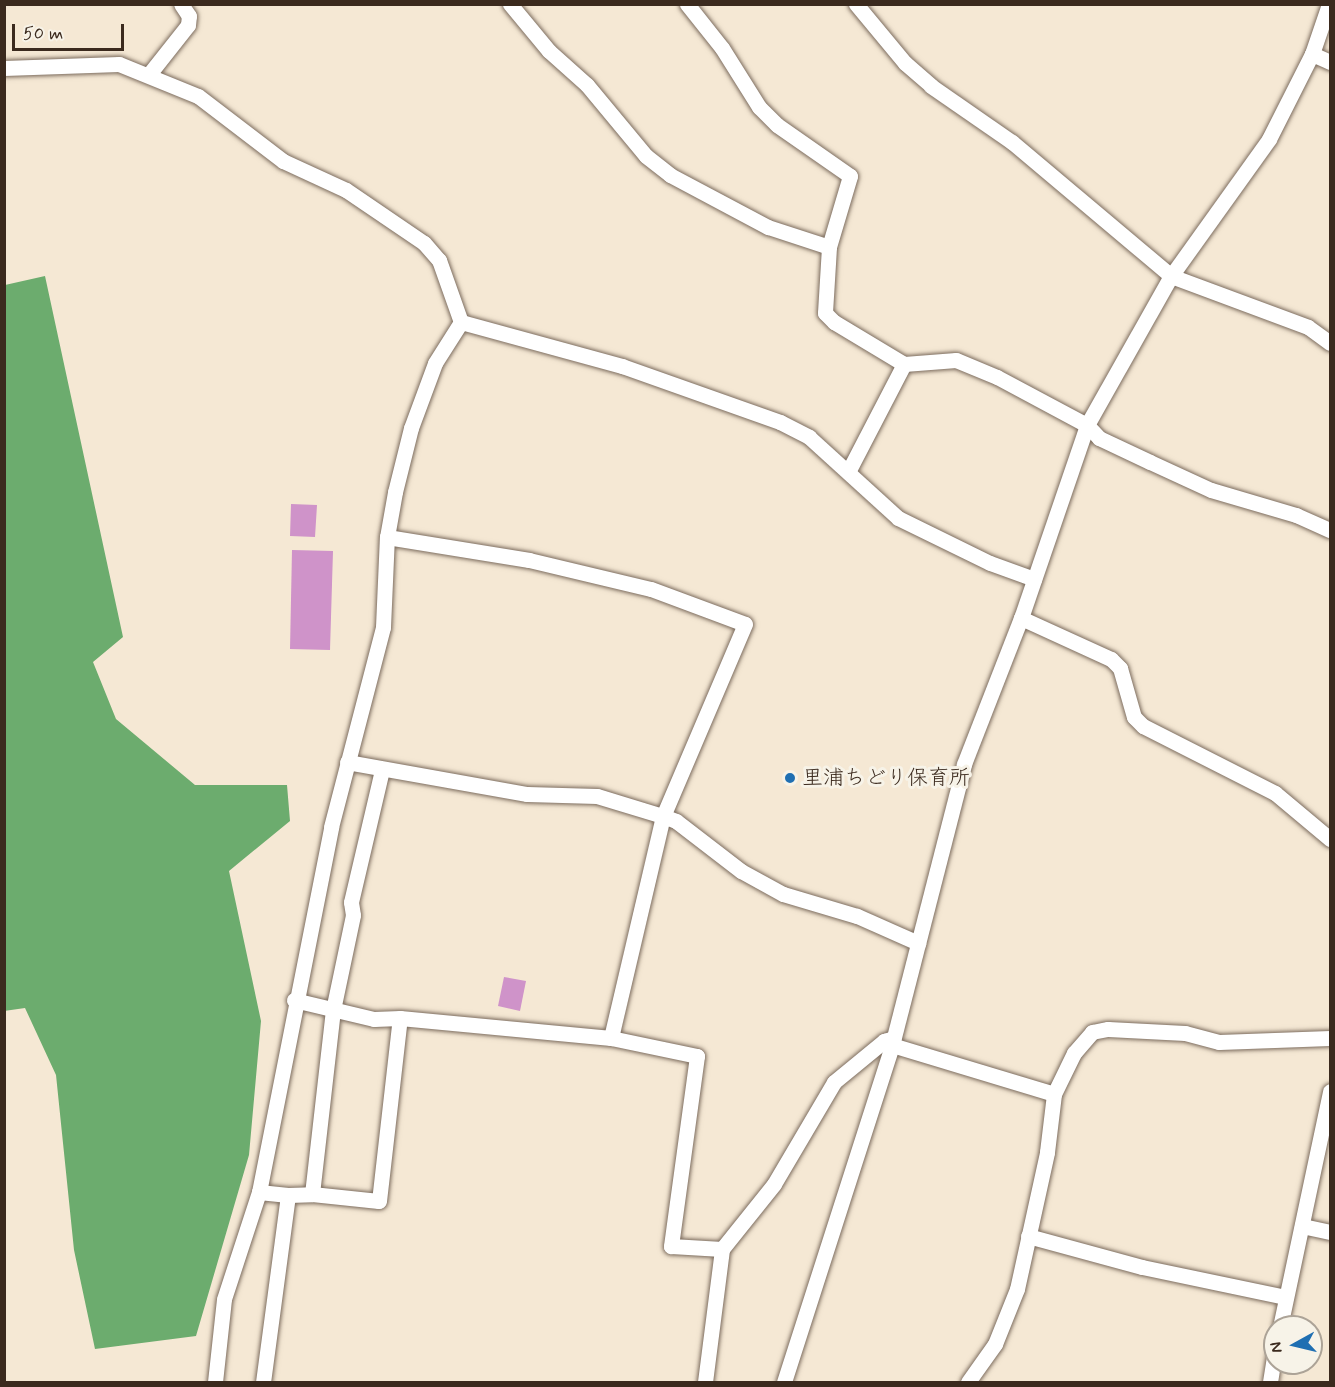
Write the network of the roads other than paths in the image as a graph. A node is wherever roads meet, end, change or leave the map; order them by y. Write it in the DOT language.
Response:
graph roads {
  1 [pos="181,4"];
  2 [pos="510,4"];
  3 [pos="687,4"];
  4 [pos="856,4"];
  5 [pos="1329,4"];
  6 [pos="1312,54"];
  7 [pos="1330,62"];
  8 [pos="4,68"];
  9 [pos="150,74"];
  10 [pos="829,247"];
  11 [pos="1171,276"];
  12 [pos="461,322"];
  13 [pos="1330,343"];
  14 [pos="904,364"];
  15 [pos="1087,425"];
  16 [pos="848,472"];
  17 [pos="1330,530"];
  18 [pos="387,537"];
  19 [pos="1034,579"];
  20 [pos="1021,618"];
  21 [pos="347,762"];
  22 [pos="382,770"];
  23 [pos="663,816"];
  24 [pos="1330,839"];
  25 [pos="918,943"];
  26 [pos="294,1000"];
  27 [pos="333,1010"];
  28 [pos="400,1018"];
  29 [pos="610,1038"];
  30 [pos="1330,1038"];
  31 [pos="893,1041"];
  32 [pos="1330,1091"];
  33 [pos="1054,1094"];
  34 [pos="259,1192"];
  35 [pos="312,1194"];
  36 [pos="288,1195"];
  37 [pos="1302,1226"];
  38 [pos="1330,1232"];
  39 [pos="1028,1236"];
  40 [pos="722,1249"];
  41 [pos="1286,1297"];
  42 [pos="1282,1315"];
  43 [pos="215,1383"];
  44 [pos="263,1383"];
  45 [pos="705,1383"];
  46 [pos="784,1383"];
  47 [pos="968,1383"];
  1 -- 9 [label="street"];
  2 -- 10 [label="street"];
  3 -- 10 [label="street"];
  4 -- 11 [label="street"];
  5 -- 6 [label="street"];
  6 -- 7 [label="street"];
  6 -- 11 [label="street"];
  8 -- 9 [label="street"];
  9 -- 12 [label="street"];
  10 -- 14 [label="street"];
  11 -- 13 [label="street"];
  11 -- 15 [label="street"];
  12 -- 16 [label="street"];
  12 -- 18 [label="street"];
  14 -- 15 [label="street"];
  14 -- 16 [label="street"];
  15 -- 17 [label="street"];
  15 -- 19 [label="street"];
  16 -- 19 [label="street"];
  18 -- 21 [label="street"];
  18 -- 23 [label="street"];
  19 -- 20 [label="street"];
  20 -- 24 [label="street"];
  20 -- 25 [label="street"];
  21 -- 22 [label="street"];
  21 -- 26 [label="street"];
  22 -- 23 [label="street"];
  22 -- 27 [label="street"];
  23 -- 25 [label="street"];
  23 -- 29 [label="street"];
  25 -- 31 [label="street"];
  26 -- 27 [label="street"];
  26 -- 34 [label="street"];
  27 -- 28 [label="street"];
  27 -- 35 [label="street"];
  28 -- 29 [label="street"];
  28 -- 35 [label="street"];
  29 -- 40 [label="street"];
  30 -- 33 [label="street"];
  31 -- 33 [label="street"];
  31 -- 40 [label="street"];
  31 -- 46 [label="street"];
  32 -- 37 [label="street"];
  33 -- 39 [label="street"];
  34 -- 36 [label="street"];
  34 -- 43 [label="street"];
  35 -- 36 [label="street"];
  36 -- 44 [label="street"];
  37 -- 38 [label="street"];
  37 -- 41 [label="street"];
  39 -- 41 [label="street"];
  39 -- 47 [label="street"];
  40 -- 45 [label="street"];
  41 -- 42 [label="street"];
}
